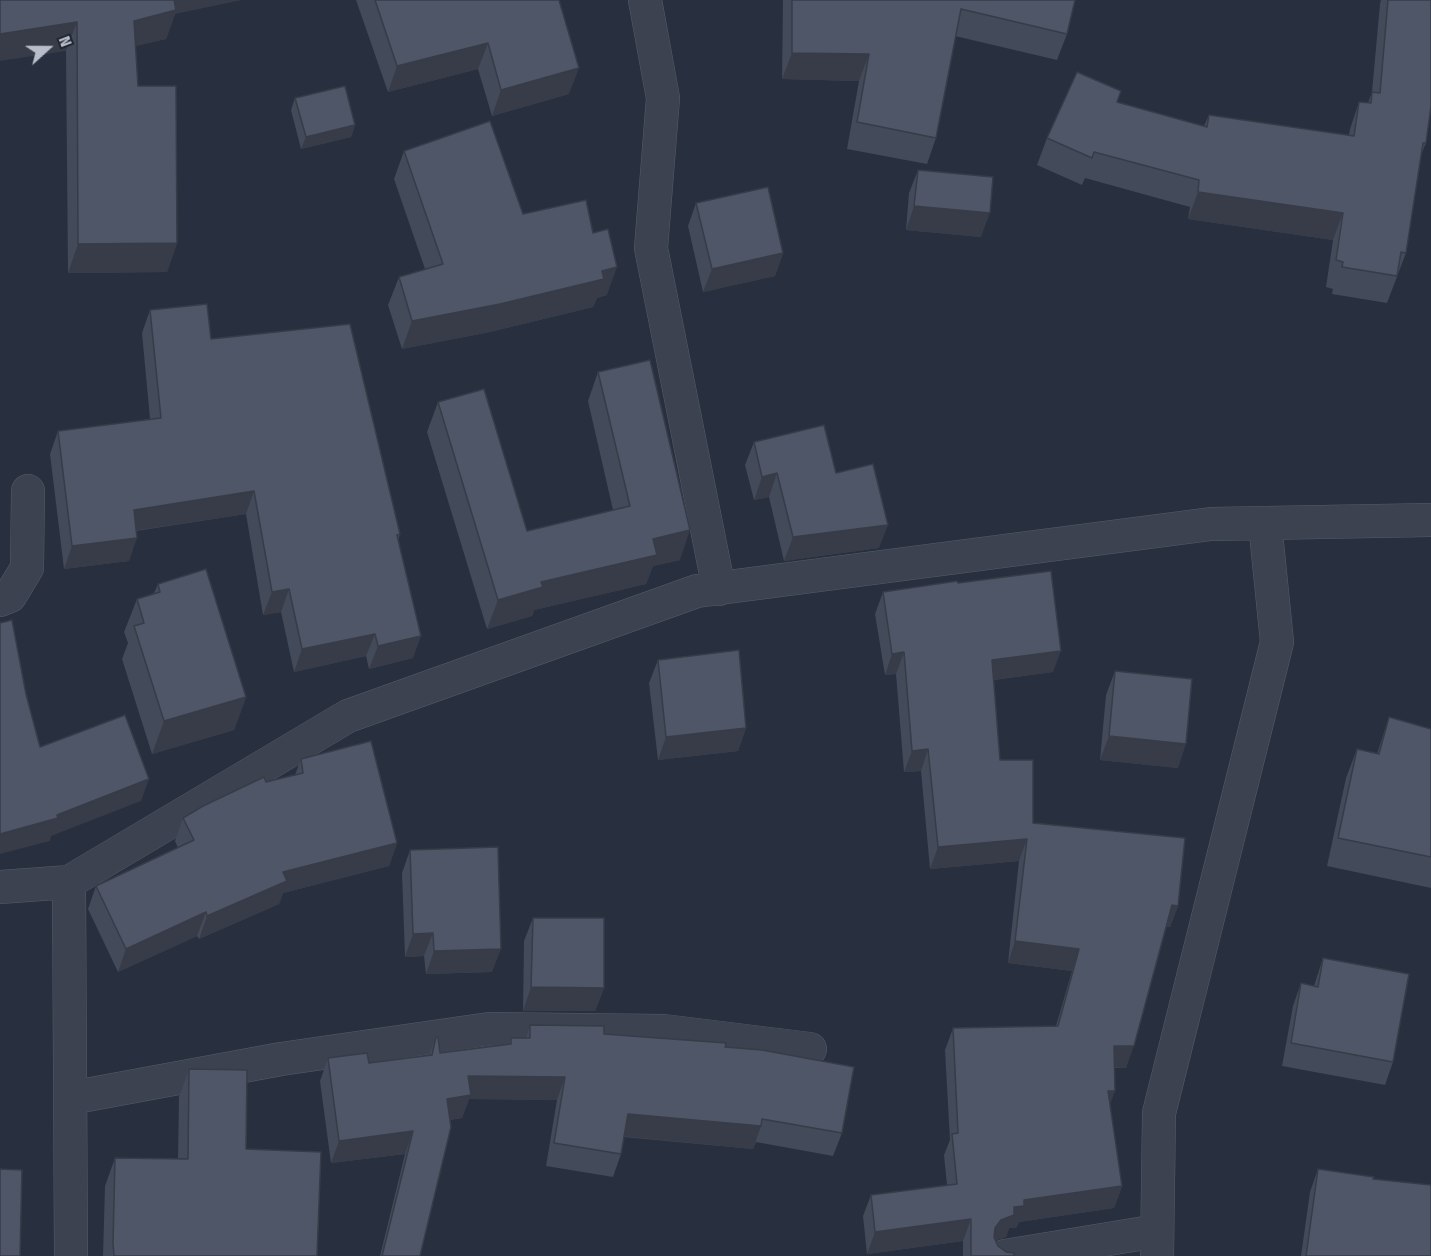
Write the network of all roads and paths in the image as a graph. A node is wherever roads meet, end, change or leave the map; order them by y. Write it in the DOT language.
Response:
graph roads {
  1 [pos="645,0"];
  2 [pos="28,490"];
  3 [pos="1430,515"];
  4 [pos="1265,523"];
  5 [pos="719,589"];
  6 [pos="0,600"];
  7 [pos="69,882"];
  8 [pos="0,887"];
  9 [pos="810,1049"];
  10 [pos="70,1098"];
  11 [pos="1157,1244"];
  12 [pos="71,1256"];
  13 [pos="1005,1256"];
  1 -- 5 [label="street"];
  2 -- 6 [label="street"];
  3 -- 4 [label="street"];
  4 -- 5 [label="street"];
  4 -- 11 [label="street"];
  5 -- 7 [label="street"];
  7 -- 8 [label="street"];
  7 -- 10 [label="street"];
  9 -- 10 [label="street"];
  10 -- 12 [label="street"];
  11 -- 13 [label="street"];
}
